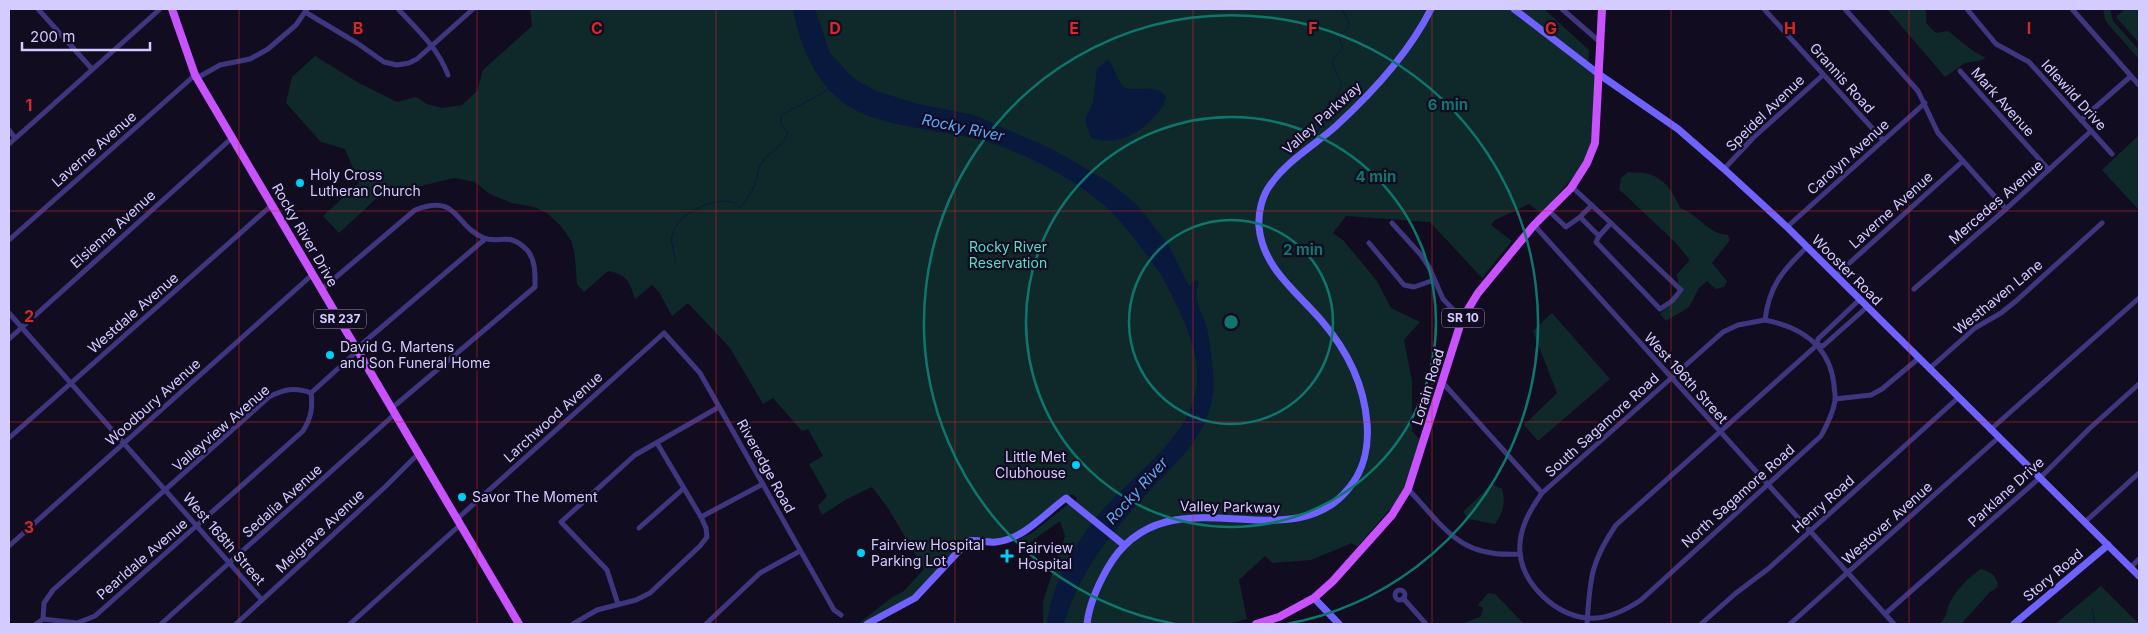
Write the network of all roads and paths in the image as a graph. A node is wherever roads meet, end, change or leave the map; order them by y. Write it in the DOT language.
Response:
graph roads {
  1 [pos="38,9"];
  2 [pos="160,9"];
  3 [pos="172,9"];
  4 [pos="398,9"];
  5 [pos="473,9"];
  6 [pos="1431,9"];
  7 [pos="1514,9"];
  8 [pos="1562,9"];
  9 [pos="1602,9"];
  10 [pos="1764,9"];
  11 [pos="1845,9"];
  12 [pos="1967,9"];
  13 [pos="2072,9"];
  14 [pos="306,10"];
  15 [pos="1600,42"];
  16 [pos="432,46"];
  17 [pos="92,69"];
  18 [pos="1960,71"];
  19 [pos="448,75"];
  20 [pos="1600,75"];
  21 [pos="1823,75"];
  22 [pos="196,76"];
  23 [pos="2131,76"];
  24 [pos="2139,85"];
  25 [pos="1925,103"];
  26 [pos="2081,120"];
  27 [pos="9,130"];
  28 [pos="2091,131"];
  29 [pos="233,137"];
  30 [pos="16,138"];
  31 [pos="1883,140"];
  32 [pos="9,144"];
  33 [pos="2112,154"];
  34 [pos="1963,161"];
  35 [pos="1724,169"];
  36 [pos="2050,170"];
  37 [pos="1572,187"];
  38 [pos="272,205"];
  39 [pos="1592,205"];
  40 [pos="2006,209"];
  41 [pos="1549,211"];
  42 [pos="1580,216"];
  43 [pos="1392,223"];
  44 [pos="1611,223"];
  45 [pos="2102,223"];
  46 [pos="1534,225"];
  47 [pos="1787,227"];
  48 [pos="1599,236"];
  49 [pos="485,239"];
  50 [pos="9,240"];
  51 [pos="1368,243"];
  52 [pos="1807,247"];
  53 [pos="313,274"];
  54 [pos="1835,276"];
  55 [pos="1434,280"];
  56 [pos="322,289"];
  57 [pos="1914,289"];
  58 [pos="2139,298"];
  59 [pos="1859,300"];
  60 [pos="1867,307"];
  61 [pos="9,313"];
  62 [pos="1462,319"];
  63 [pos="1765,320"];
  64 [pos="22,328"];
  65 [pos="664,332"];
  66 [pos="9,340"];
  67 [pos="1818,345"];
  68 [pos="358,349"];
  69 [pos="1919,358"];
  70 [pos="1929,368"];
  71 [pos="1671,378"];
  72 [pos="70,383"];
  73 [pos="1443,383"];
  74 [pos="2139,384"];
  75 [pos="311,393"];
  76 [pos="1959,397"];
  77 [pos="1835,399"];
  78 [pos="719,407"];
  79 [pos="393,411"];
  80 [pos="1990,430"];
  81 [pos="1719,432"];
  82 [pos="9,438"];
  83 [pos="1998,438"];
  84 [pos="123,443"];
  85 [pos="657,443"];
  86 [pos="418,454"];
  87 [pos="2139,474"];
  88 [pos="2040,477"];
  89 [pos="762,484"];
  90 [pos="1768,486"];
  91 [pos="683,489"];
  92 [pos="1408,489"];
  93 [pos="166,490"];
  94 [pos="1542,493"];
  95 [pos="701,517"];
  96 [pos="458,522"];
  97 [pos="2085,522"];
  98 [pos="197,526"];
  99 [pos="639,528"];
  100 [pos="1809,532"];
  101 [pos="1124,545"];
  102 [pos="2108,545"];
  103 [pos="9,546"];
  104 [pos="800,551"];
  105 [pos="1520,554"];
  106 [pos="2139,559"];
  107 [pos="229,564"];
  108 [pos="2131,567"];
  109 [pos="1847,574"];
  110 [pos="2139,576"];
  111 [pos="1314,598"];
  112 [pos="1403,598"];
  113 [pos="262,600"];
  114 [pos="618,604"];
  115 [pos="1885,614"];
  116 [pos="842,615"];
  117 [pos="42,619"];
  118 [pos="1587,621"];
  119 [pos="36,624"];
  120 [pos="161,624"];
  121 [pos="236,624"];
  122 [pos="350,624"];
  123 [pos="519,624"];
  124 [pos="573,624"];
  125 [pos="706,624"];
  126 [pos="867,624"];
  127 [pos="1087,624"];
  128 [pos="1256,624"];
  129 [pos="1339,624"];
  130 [pos="1426,624"];
  131 [pos="1701,624"];
  132 [pos="1790,624"];
  133 [pos="1894,624"];
  134 [pos="2015,624"];
  1 -- 17 [label="street"];
  2 -- 17 [label="street"];
  3 -- 22 [label="main road, Rocky River Drive / SR 237"];
  4 -- 16 [label="street"];
  5 -- 16 [label="street"];
  6 -- 101 [label="street, Valley Parkway"];
  7 -- 20 [label="street, Wooster Road"];
  8 -- 15 [label="street"];
  9 -- 15 [label="main road, Lorain Road / SR 10"];
  10 -- 21 [label="street, Grannis Road"];
  11 -- 25 [label="street"];
  12 -- 26 [label="street, Idlewild Drive"];
  13 -- 23 [label="street"];
  14 -- 16 [label="street"];
  14 -- 22 [label="street, Laverne Avenue"];
  15 -- 20 [label="main road, Lorain Road / SR 10"];
  16 -- 19 [label="street"];
  17 -- 30 [label="street"];
  18 -- 36 [label="street, Mark Avenue"];
  20 -- 35 [label="street, Wooster Road"];
  20 -- 37 [label="main road, Lorain Road / SR 10"];
  21 -- 31 [label="street, Grannis Road"];
  21 -- 35 [label="street, Speidel Avenue"];
  22 -- 29 [label="main road, Rocky River Drive / SR 237"];
  22 -- 50 [label="street, Laverne Avenue"];
  23 -- 24 [label="street"];
  23 -- 26 [label="street"];
  25 -- 31 [label="street, Carolyn Avenue"];
  25 -- 34 [label="street"];
  26 -- 28 [label="street, Idlewild Drive"];
  27 -- 30 [label="street"];
  28 -- 33 [label="street, Idlewild Drive"];
  28 -- 36 [label="street, Mercedes Avenue"];
  29 -- 38 [label="main road, Rocky River Drive / SR 237"];
  29 -- 64 [label="street, Elsienna Avenue"];
  30 -- 32 [label="street"];
  31 -- 47 [label="street, Carolyn Avenue"];
  34 -- 40 [label="street"];
  34 -- 54 [label="street, Laverne Avenue"];
  35 -- 47 [label="street, Wooster Road"];
  36 -- 40 [label="street, Mercedes Avenue"];
  37 -- 39 [label="street"];
  37 -- 41 [label="main road, Lorain Road / SR 10"];
  38 -- 53 [label="main road, Rocky River Drive / SR 237"];
  38 -- 72 [label="street, Westdale Avenue"];
  39 -- 42 [label="street"];
  39 -- 44 [label="street"];
  40 -- 57 [label="street, Mercedes Avenue"];
  41 -- 42 [label="street"];
  41 -- 46 [label="main road, Lorain Road / SR 10"];
  42 -- 48 [label="street"];
  43 -- 55 [label="street"];
  44 -- 48 [label="street"];
  44 -- 48 [label="street"];
  45 -- 70 [label="street, Westhaven Lane"];
  46 -- 62 [label="main road, Lorain Road / SR 10"];
  46 -- 71 [label="street, West 196th Street"];
  47 -- 52 [label="street, Wooster Road"];
  49 -- 56 [label="street"];
  49 -- 68 [label="street"];
  49 -- 79 [label="street, Sedalia Avenue"];
  51 -- 55 [label="street"];
  52 -- 54 [label="street, Wooster Road"];
  52 -- 63 [label="street"];
  53 -- 56 [label="main road, Rocky River Drive / SR 237"];
  53 -- 84 [label="street, Woodbury Avenue"];
  54 -- 59 [label="street, Wooster Road"];
  55 -- 62 [label="street"];
  56 -- 68 [label="main road, Rocky River Drive / SR 237"];
  58 -- 80 [label="street"];
  59 -- 60 [label="street, Wooster Road"];
  59 -- 67 [label="street"];
  60 -- 67 [label="street"];
  60 -- 69 [label="street, Wooster Road"];
  61 -- 64 [label="street, West 168th Street"];
  62 -- 73 [label="main road, Lorain Road / SR 10"];
  63 -- 67 [label="street, South Sagamore Road"];
  63 -- 71 [label="street, South Sagamore Road"];
  64 -- 66 [label="street, Elsienna Avenue"];
  64 -- 72 [label="street, West 168th Street"];
  65 -- 78 [label="street, Riveredge Road"];
  65 -- 96 [label="street, Larchwood Avenue"];
  67 -- 77 [label="street, North Sagamore Road"];
  67 -- 81 [label="street"];
  68 -- 75 [label="street"];
  68 -- 79 [label="main road, Rocky River Drive / SR 237"];
  69 -- 70 [label="street, Wooster Road"];
  69 -- 77 [label="street"];
  70 -- 76 [label="street, Wooster Road"];
  71 -- 81 [label="street, West 196th Street"];
  71 -- 94 [label="street, South Sagamore Road"];
  72 -- 82 [label="street, Westdale Avenue"];
  72 -- 84 [label="street, West 168th Street"];
  73 -- 92 [label="main road, Lorain Road / SR 10"];
  73 -- 94 [label="street"];
  74 -- 88 [label="street, Parklane Drive"];
  75 -- 93 [label="street, Valleyview Avenue"];
  75 -- 98 [label="street, Pearldale Avenue"];
  76 -- 80 [label="street, Wooster Road"];
  76 -- 100 [label="street, Henry Road"];
  77 -- 90 [label="street, North Sagamore Road"];
  78 -- 85 [label="street"];
  78 -- 89 [label="street, Riveredge Road"];
  79 -- 86 [label="main road, Rocky River Drive / SR 237"];
  79 -- 107 [label="street, Sedalia Avenue"];
  80 -- 83 [label="street, Wooster Road"];
  81 -- 90 [label="street, West 196th Street"];
  81 -- 118 [label="street"];
  83 -- 88 [label="street, Wooster Road"];
  83 -- 109 [label="street, Westover Avenue"];
  84 -- 93 [label="street, West 168th Street"];
  84 -- 103 [label="street, Woodbury Avenue"];
  85 -- 91 [label="street"];
  85 -- 114 [label="street"];
  86 -- 96 [label="main road, Rocky River Drive / SR 237"];
  86 -- 113 [label="street, Melgrave Avenue"];
  87 -- 97 [label="street"];
  88 -- 97 [label="street, Wooster Road"];
  88 -- 115 [label="street, Parklane Drive"];
  89 -- 95 [label="street"];
  89 -- 104 [label="street, Riveredge Road"];
  90 -- 100 [label="street, West 196th Street"];
  90 -- 118 [label="street, North Sagamore Road"];
  91 -- 95 [label="street"];
  91 -- 99 [label="street"];
  92 -- 105 [label="street"];
  92 -- 111 [label="main road, Lorain Road / SR 10"];
  93 -- 98 [label="street, West 168th Street"];
  93 -- 117 [label="street, Valleyview Avenue"];
  94 -- 105 [label="street, South Sagamore Road"];
  95 -- 114 [label="street"];
  96 -- 122 [label="street, Larchwood Avenue"];
  96 -- 123 [label="main road, Rocky River Drive / SR 237"];
  97 -- 102 [label="street, Wooster Road"];
  98 -- 107 [label="street, West 168th Street"];
  98 -- 117 [label="street, Pearldale Avenue"];
  100 -- 109 [label="street, West 196th Street"];
  100 -- 131 [label="street, Henry Road"];
  101 -- 126 [label="street"];
  101 -- 127 [label="street, Valley Parkway"];
  102 -- 108 [label="street, Wooster Road"];
  102 -- 134 [label="street, Story Road"];
  104 -- 116 [label="street, Riveredge Road"];
  104 -- 125 [label="street"];
  105 -- 118 [label="street, South Sagamore Road"];
  106 -- 108 [label="street"];
  107 -- 113 [label="street, West 168th Street"];
  107 -- 120 [label="street, Sedalia Avenue"];
  108 -- 110 [label="street, Wooster Road"];
  109 -- 115 [label="street, West 196th Street"];
  109 -- 132 [label="street, Westover Avenue"];
  111 -- 128 [label="main road, Lorain Road / SR 10"];
  111 -- 129 [label="street"];
  112 -- 130 [label="street"];
  113 -- 121 [label="street, Melgrave Avenue"];
  114 -- 124 [label="street"];
  115 -- 133 [label="street, West 196th Street"];
  117 -- 119 [label="street"];
}
